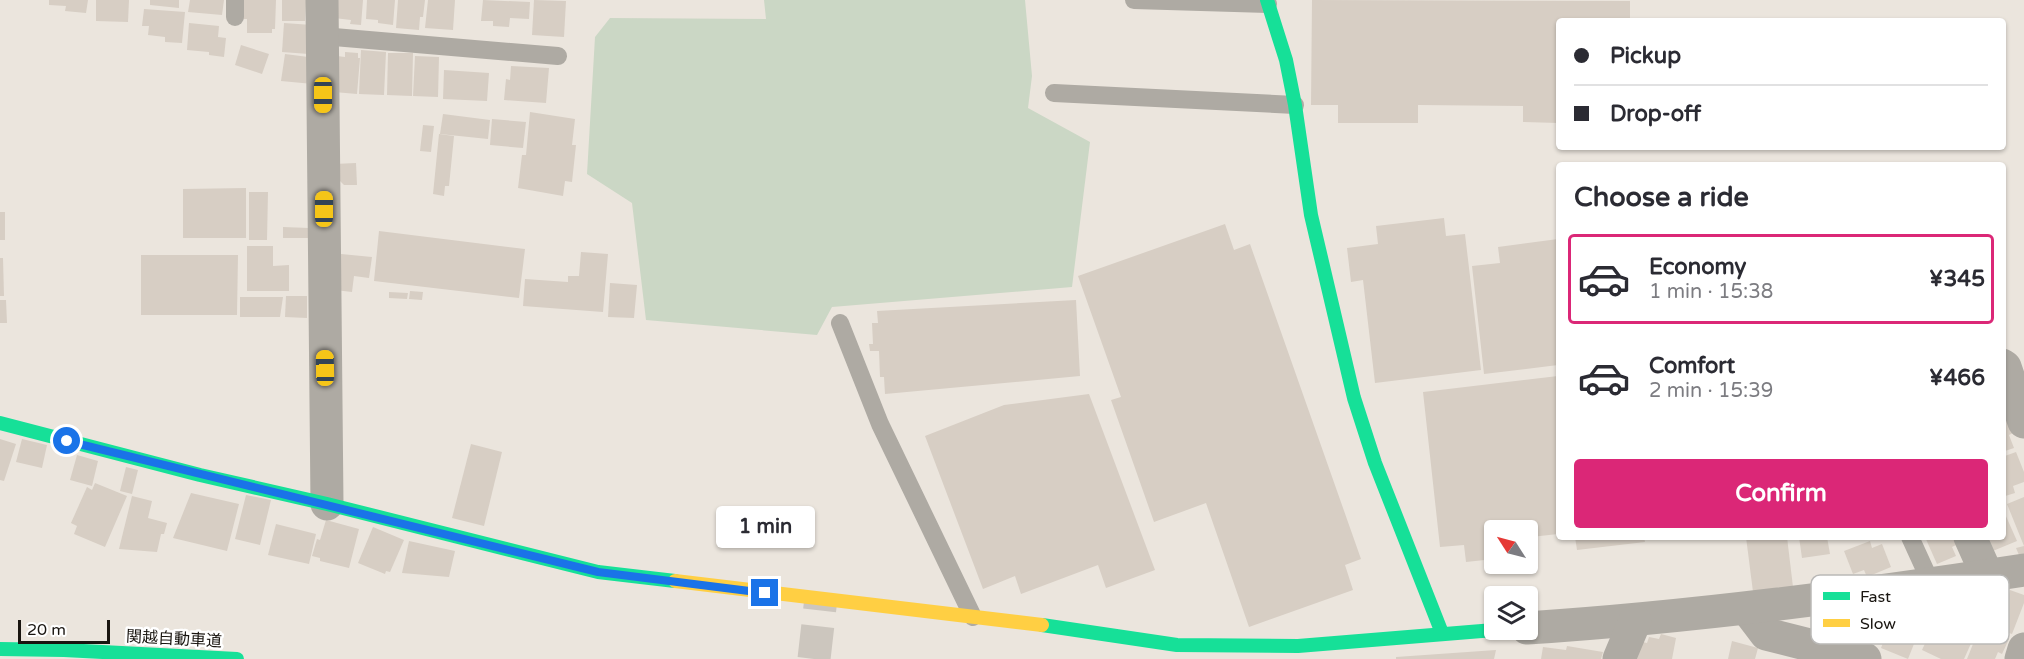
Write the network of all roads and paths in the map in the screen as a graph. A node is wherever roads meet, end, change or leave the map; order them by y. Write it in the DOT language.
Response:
graph roads {
  1 [pos="322,0"];
  2 [pos="1134,0"];
  3 [pos="1268,2"];
  4 [pos="322,36"];
  5 [pos="558,56"];
  6 [pos="1054,93"];
  7 [pos="1295,105"];
  8 [pos="840,323"];
  9 [pos="2006,370"];
  10 [pos="2024,422"];
  11 [pos="0,423"];
  12 [pos="327,504"];
  13 [pos="1911,540"];
  14 [pos="1971,540"];
  15 [pos="2024,570"];
  16 [pos="1927,575"];
  17 [pos="1987,575"];
  18 [pos="1811,600"];
  19 [pos="1747,609"];
  20 [pos="973,617"];
  21 [pos="1635,621"];
  22 [pos="1538,627"];
  23 [pos="1484,631"];
  24 [pos="1442,633"];
  25 [pos="0,649"];
  26 [pos="2024,650"];
  27 [pos="237,659"];
  28 [pos="1619,659"];
  29 [pos="1865,659"];
  30 [pos="2021,659"];
  1 -- 4 [label="street"];
  2 -- 3 [label="lane"];
  3 -- 7 [label="main road"];
  4 -- 5 [label="lane"];
  4 -- 12 [label="street"];
  6 -- 7 [label="lane"];
  7 -- 24 [label="main road"];
  8 -- 20 [label="lane"];
  9 -- 10 [label="street"];
  11 -- 12 [label="main road"];
  12 -- 20 [label="main road"];
  13 -- 16 [label="lane"];
  14 -- 17 [label="street"];
  15 -- 17 [label="street"];
  18 -- 19 [label="street"];
  19 -- 21 [label="street"];
  19 -- 29 [label="street"];
  20 -- 24 [label="main road"];
  21 -- 22 [label="street"];
  21 -- 28 [label="street"];
  23 -- 24 [label="main road"];
  25 -- 27 [label="main road, 関越自動車道"];
  26 -- 30 [label="street"];
}
